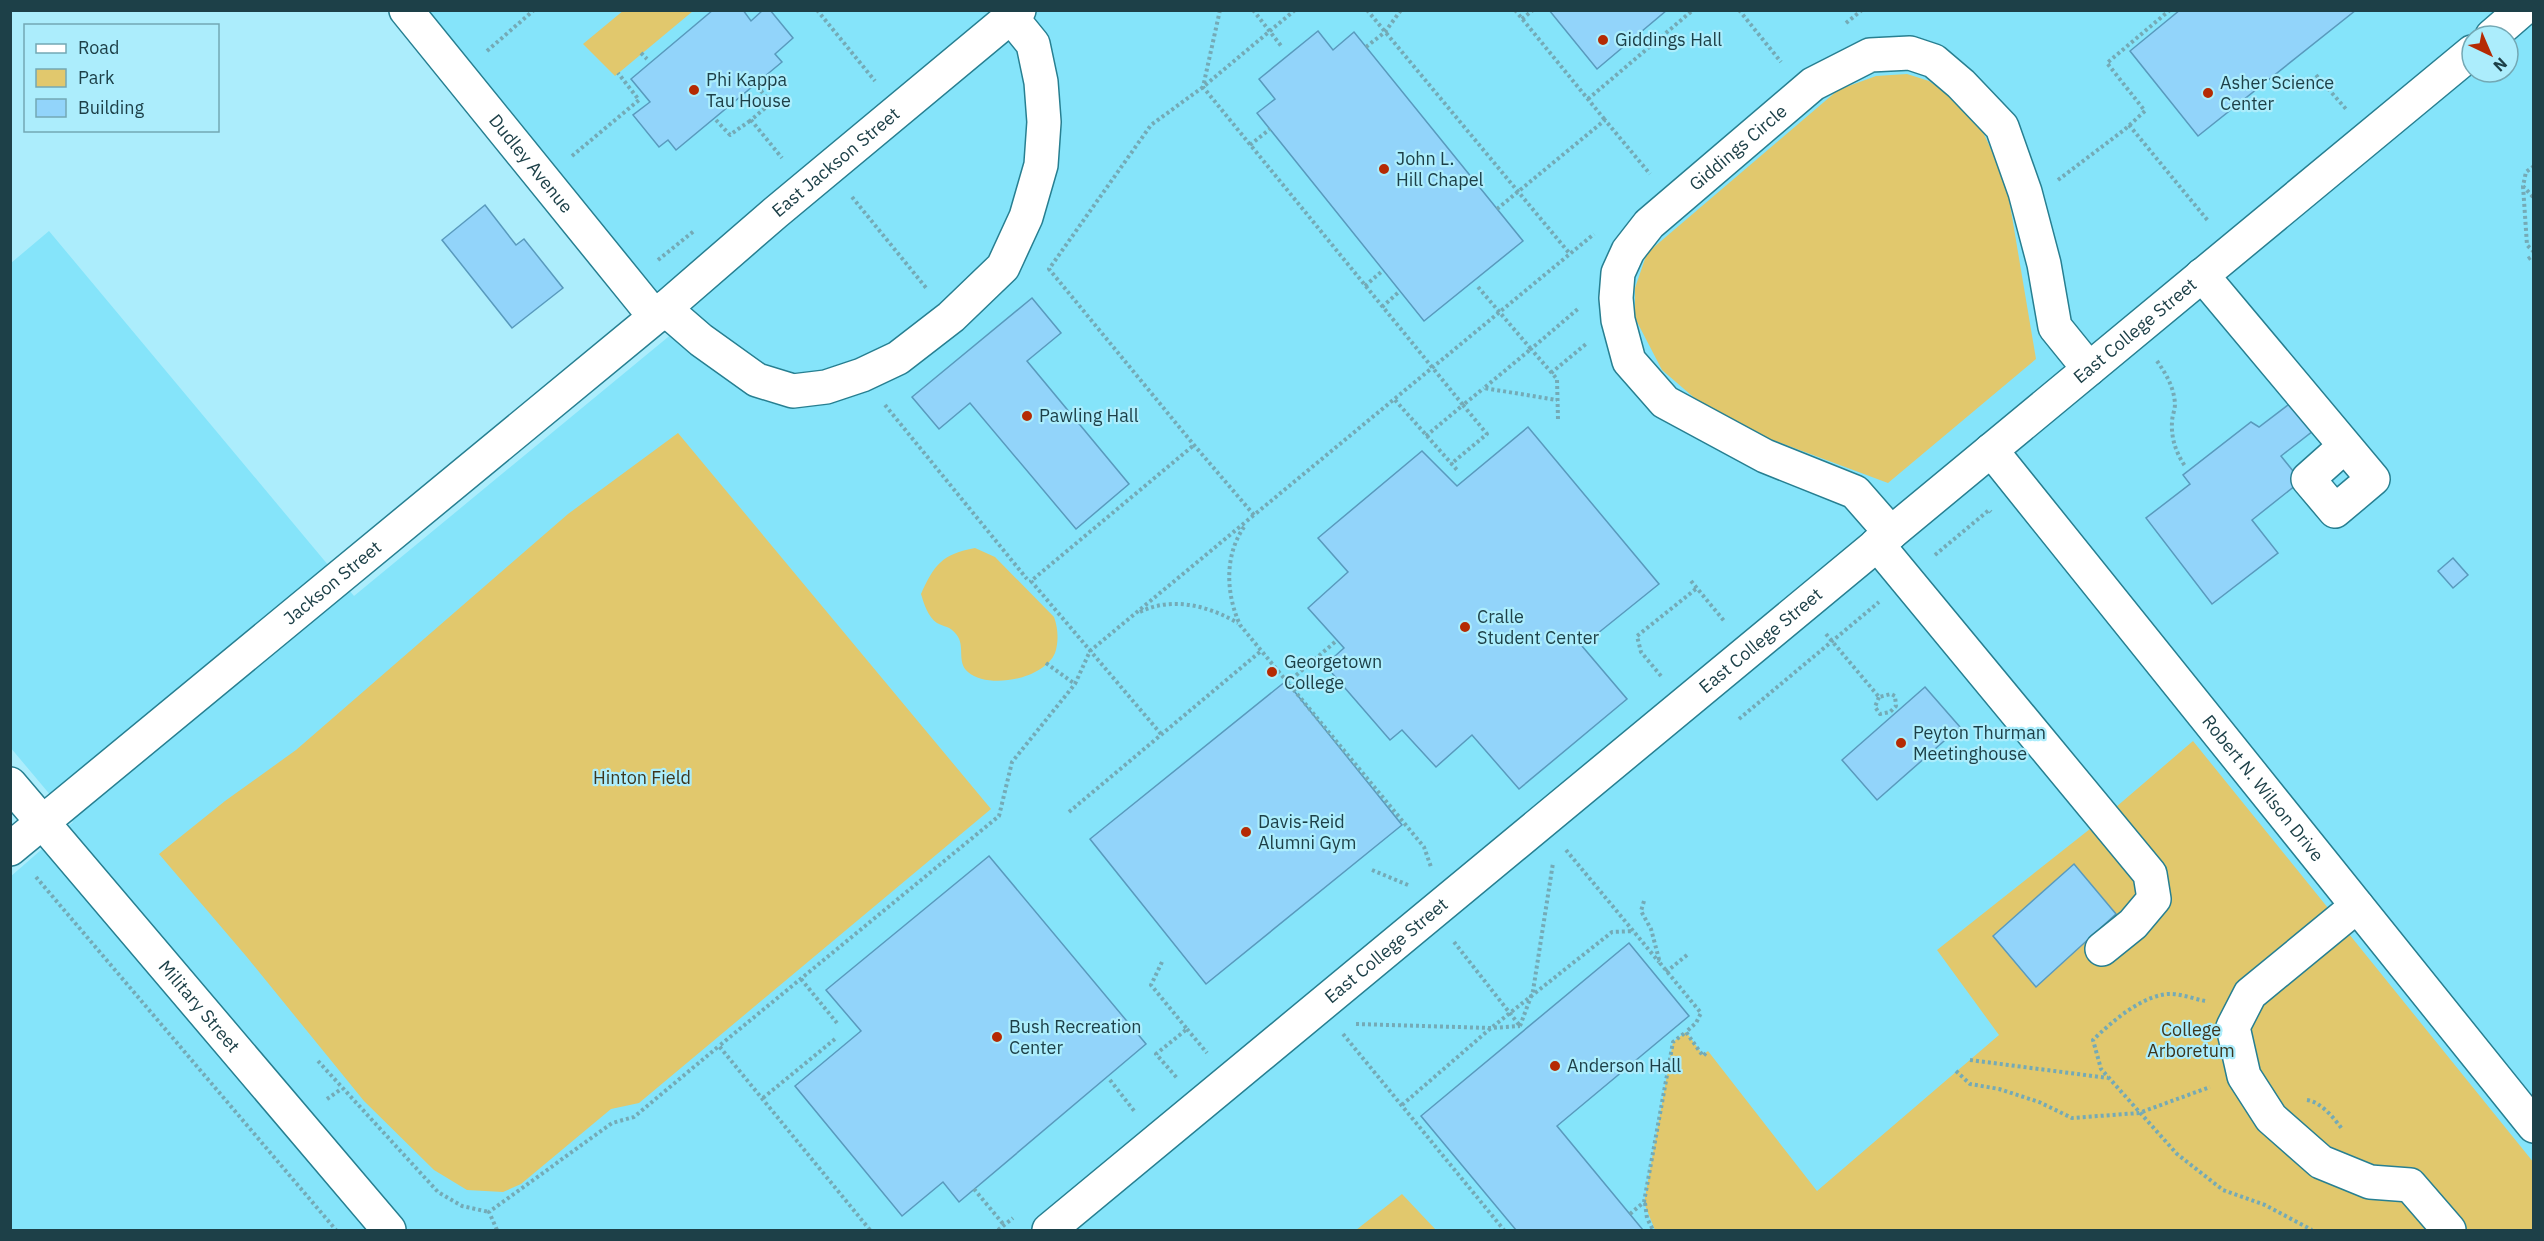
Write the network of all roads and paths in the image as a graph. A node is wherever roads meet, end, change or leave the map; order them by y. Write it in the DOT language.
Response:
graph roads {
  1 [pos="406,10"];
  2 [pos="534,10"];
  3 [pos="817,10"];
  4 [pos="1220,10"];
  5 [pos="1253,10"];
  6 [pos="1295,10"];
  7 [pos="1367,10"];
  8 [pos="1401,10"];
  9 [pos="1515,10"];
  10 [pos="1533,10"];
  11 [pos="1693,10"];
  12 [pos="2170,10"];
  13 [pos="2522,10"];
  14 [pos="1741,11"];
  15 [pos="1015,14"];
  16 [pos="1522,19"];
  17 [pos="2506,24"];
  18 [pos="1270,31"];
  19 [pos="1385,32"];
  20 [pos="1366,46"];
  21 [pos="1282,47"];
  22 [pos="641,53"];
  23 [pos="479,57"];
  24 [pos="647,59"];
  25 [pos="2460,62"];
  26 [pos="1787,70"];
  27 [pos="618,73"];
  28 [pos="2316,75"];
  29 [pos="875,81"];
  30 [pos="757,86"];
  31 [pos="1203,87"];
  32 [pos="1588,99"];
  33 [pos="2348,112"];
  34 [pos="716,120"];
  35 [pos="751,120"];
  36 [pos="1605,120"];
  37 [pos="2129,125"];
  38 [pos="1270,129"];
  39 [pos="1250,145"];
  40 [pos="782,158"];
  41 [pos="564,162"];
  42 [pos="2534,166"];
  43 [pos="1657,181"];
  44 [pos="2050,186"];
  45 [pos="2523,186"];
  46 [pos="847,191"];
  47 [pos="1518,191"];
  48 [pos="2534,198"];
  49 [pos="1497,209"];
  50 [pos="2212,225"];
  51 [pos="1596,240"];
  52 [pos="1570,254"];
  53 [pos="2534,254"];
  54 [pos="2528,259"];
  55 [pos="1382,272"];
  56 [pos="2202,275"];
  57 [pos="1365,286"];
  58 [pos="1478,287"];
  59 [pos="1401,291"];
  60 [pos="1586,302"];
  61 [pos="1382,307"];
  62 [pos="659,312"];
  63 [pos="1500,312"];
  64 [pos="951,317"];
  65 [pos="1590,340"];
  66 [pos="1531,349"];
  67 [pos="2156,360"];
  68 [pos="1433,369"];
  69 [pos="2089,369"];
  70 [pos="1551,373"];
  71 [pos="1484,388"];
  72 [pos="1395,400"];
  73 [pos="1557,400"];
  74 [pos="882,401"];
  75 [pos="1463,405"];
  76 [pos="1558,419"];
  77 [pos="1426,436"];
  78 [pos="1194,445"];
  79 [pos="2345,446"];
  80 [pos="1991,450"];
  81 [pos="1451,464"];
  82 [pos="2185,466"];
  83 [pos="1458,471"];
  84 [pos="1254,515"];
  85 [pos="1997,519"];
  86 [pos="1247,521"];
  87 [pos="1884,538"];
  88 [pos="1027,579"];
  89 [pos="1906,579"];
  90 [pos="1691,581"];
  91 [pos="1697,588"];
  92 [pos="1134,615"];
  93 [pos="1240,625"];
  94 [pos="1729,627"];
  95 [pos="1832,641"];
  96 [pos="1335,642"];
  97 [pos="1090,651"];
  98 [pos="1261,651"];
  99 [pos="1046,663"];
  100 [pos="1287,683"];
  101 [pos="1075,684"];
  102 [pos="1879,697"];
  103 [pos="1739,719"];
  104 [pos="1654,729"];
  105 [pos="1161,734"];
  106 [pos="10,784"];
  107 [pos="1562,806"];
  108 [pos="1069,812"];
  109 [pos="43,823"];
  110 [pos="1564,848"];
  111 [pos="10,849"];
  112 [pos="1372,870"];
  113 [pos="1431,873"];
  114 [pos="34,875"];
  115 [pos="1406,894"];
  116 [pos="1644,901"];
  117 [pos="2357,906"];
  118 [pos="1634,932"];
  119 [pos="1452,940"];
  120 [pos="2102,949"];
  121 [pos="1687,955"];
  122 [pos="1162,962"];
  123 [pos="1660,963"];
  124 [pos="1666,972"];
  125 [pos="801,979"];
  126 [pos="1528,998"];
  127 [pos="2213,1002"];
  128 [pos="1510,1013"];
  129 [pos="837,1023"];
  130 [pos="1351,1024"];
  131 [pos="1520,1026"];
  132 [pos="1491,1028"];
  133 [pos="1187,1029"];
  134 [pos="1686,1032"];
  135 [pos="1343,1033"];
  136 [pos="835,1040"];
  137 [pos="720,1046"];
  138 [pos="1708,1051"];
  139 [pos="1970,1060"];
  140 [pos="318,1061"];
  141 [pos="1202,1062"];
  142 [pos="1956,1071"];
  143 [pos="1187,1074"];
  144 [pos="2108,1078"];
  145 [pos="1110,1080"];
  146 [pos="1179,1080"];
  147 [pos="2217,1084"];
  148 [pos="1171,1087"];
  149 [pos="763,1098"];
  150 [pos="1402,1105"];
  151 [pos="2139,1113"];
  152 [pos="1138,1115"];
  153 [pos="2534,1126"];
  154 [pos="974,1189"];
  155 [pos="1644,1203"];
  156 [pos="1022,1211"];
  157 [pos="489,1212"];
  158 [pos="1630,1215"];
  159 [pos="1004,1225"];
  160 [pos="336,1230"];
  161 [pos="389,1230"];
  162 [pos="497,1230"];
  163 [pos="870,1230"];
  164 [pos="998,1230"];
  165 [pos="1052,1230"];
  166 [pos="1504,1230"];
  167 [pos="1653,1230"];
  168 [pos="2312,1230"];
  169 [pos="2449,1230"];
  1 -- 62 [label="street, Dudley Avenue"];
  2 -- 23 [label="path"];
  3 -- 29 [label="path"];
  4 -- 31 [label="path"];
  5 -- 18 [label="path"];
  6 -- 18 [label="path"];
  7 -- 19 [label="path"];
  8 -- 19 [label="path"];
  9 -- 16 [label="path"];
  10 -- 16 [label="path"];
  11 -- 32 [label="path"];
  12 -- 37 [label="path"];
  13 -- 17 [label="street"];
  14 -- 26 [label="path"];
  15 -- 62 [label="street, East Jackson Street"];
  15 -- 64 [label="street, Dudley Avenue"];
  16 -- 32 [label="path"];
  18 -- 21 [label="path"];
  18 -- 31 [label="path"];
  19 -- 20 [label="path"];
  19 -- 47 [label="path"];
  22 -- 24 [label="path"];
  25 -- 56 [label="street, East College Street"];
  27 -- 41 [label="path"];
  28 -- 33 [label="path"];
  30 -- 35 [label="path"];
  31 -- 39 [label="path"];
  31 -- 78 [label="path"];
  32 -- 36 [label="path"];
  34 -- 35 [label="path"];
  35 -- 40 [label="path"];
  36 -- 43 [label="path"];
  36 -- 47 [label="path"];
  37 -- 44 [label="path"];
  37 -- 50 [label="path"];
  38 -- 39 [label="path"];
  39 -- 57 [label="path"];
  42 -- 45 [label="path"];
  45 -- 48 [label="path"];
  45 -- 53 [label="path"];
  46 -- 64 [label="path"];
  47 -- 49 [label="path"];
  47 -- 52 [label="path"];
  51 -- 52 [label="path"];
  52 -- 63 [label="path"];
  53 -- 54 [label="path"];
  55 -- 57 [label="path"];
  56 -- 69 [label="street, East College Street"];
  56 -- 79 [label="street"];
  57 -- 61 [label="path"];
  58 -- 63 [label="path"];
  59 -- 61 [label="path"];
  60 -- 66 [label="path"];
  61 -- 68 [label="path"];
  62 -- 64 [label="street, Dudley Avenue"];
  62 -- 109 [label="street, Jackson Street"];
  63 -- 66 [label="path"];
  63 -- 68 [label="path"];
  65 -- 70 [label="path"];
  66 -- 70 [label="path"];
  66 -- 71 [label="path"];
  67 -- 82 [label="path"];
  68 -- 72 [label="path"];
  68 -- 75 [label="path"];
  69 -- 80 [label="street, East College Street"];
  69 -- 87 [label="street, Giddings Circle"];
  70 -- 73 [label="path"];
  71 -- 73 [label="path"];
  71 -- 75 [label="path"];
  72 -- 77 [label="path"];
  72 -- 84 [label="path"];
  73 -- 76 [label="path"];
  74 -- 88 [label="path"];
  75 -- 77 [label="path"];
  75 -- 81 [label="path"];
  77 -- 81 [label="path"];
  78 -- 84 [label="path"];
  78 -- 97 [label="path"];
  80 -- 87 [label="street, East College Street"];
  80 -- 117 [label="street, Robert N. Wilson Drive"];
  81 -- 83 [label="path"];
  84 -- 86 [label="path"];
  85 -- 89 [label="path"];
  86 -- 92 [label="path"];
  86 -- 93 [label="path"];
  87 -- 89 [label="street, Giddings Circle"];
  87 -- 104 [label="street, East College Street"];
  89 -- 95 [label="path"];
  89 -- 120 [label="street, Giddings Circle"];
  90 -- 91 [label="path"];
  91 -- 94 [label="path"];
  91 -- 104 [label="path"];
  92 -- 93 [label="path"];
  92 -- 97 [label="path"];
  93 -- 98 [label="path"];
  95 -- 102 [label="path"];
  95 -- 103 [label="path"];
  96 -- 100 [label="path"];
  97 -- 101 [label="path"];
  97 -- 105 [label="path"];
  98 -- 100 [label="path"];
  98 -- 105 [label="path"];
  99 -- 101 [label="path"];
  100 -- 113 [label="path"];
  101 -- 125 [label="path"];
  102 -- 102 [label="path"];
  104 -- 107 [label="street, East College Street"];
  105 -- 108 [label="path"];
  106 -- 109 [label="street, Military Street"];
  107 -- 126 [label="path"];
  107 -- 165 [label="street, East College Street"];
  109 -- 111 [label="street, Jackson Street"];
  109 -- 161 [label="street, Military Street"];
  110 -- 118 [label="path"];
  112 -- 115 [label="path"];
  114 -- 160 [label="path"];
  116 -- 123 [label="path"];
  117 -- 153 [label="street, Robert N. Wilson Drive"];
  117 -- 169 [label="street"];
  118 -- 123 [label="path"];
  118 -- 126 [label="path"];
  119 -- 128 [label="path"];
  121 -- 124 [label="path"];
  122 -- 133 [label="path"];
  123 -- 124 [label="path"];
  124 -- 134 [label="path"];
  125 -- 129 [label="path"];
  125 -- 137 [label="path"];
  126 -- 128 [label="path"];
  126 -- 131 [label="path"];
  127 -- 144 [label="path"];
  128 -- 131 [label="path"];
  128 -- 132 [label="path"];
  130 -- 132 [label="path"];
  131 -- 132 [label="path"];
  132 -- 150 [label="path"];
  133 -- 141 [label="path"];
  133 -- 146 [label="path"];
  134 -- 138 [label="path"];
  134 -- 155 [label="path"];
  135 -- 150 [label="path"];
  136 -- 149 [label="path"];
  137 -- 149 [label="path"];
  137 -- 157 [label="path"];
  139 -- 144 [label="path"];
  140 -- 157 [label="path"];
  142 -- 151 [label="path"];
  143 -- 146 [label="path"];
  144 -- 151 [label="path"];
  145 -- 152 [label="path"];
  146 -- 148 [label="path"];
  147 -- 151 [label="path"];
  149 -- 163 [label="path"];
  150 -- 166 [label="path"];
  151 -- 168 [label="path"];
  154 -- 159 [label="path"];
  155 -- 158 [label="path"];
  155 -- 167 [label="path"];
  156 -- 159 [label="path"];
  157 -- 162 [label="path"];
  159 -- 164 [label="path"];
}
